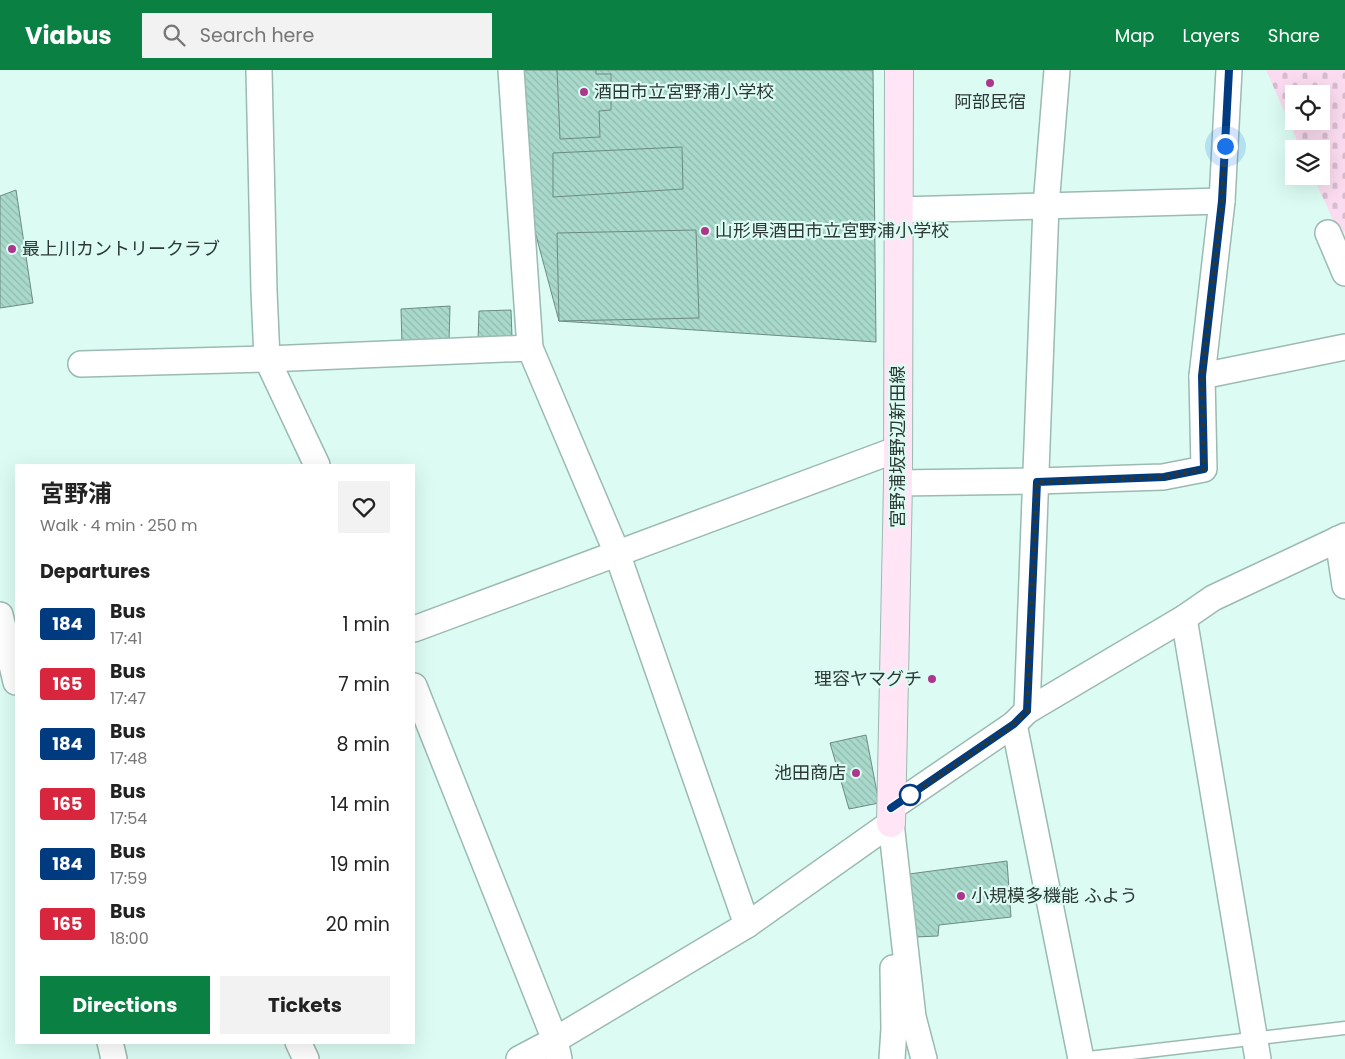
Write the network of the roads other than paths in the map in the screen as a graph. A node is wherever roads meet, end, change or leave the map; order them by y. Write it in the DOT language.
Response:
graph roads {
  1 [pos="259,70"];
  2 [pos="511,70"];
  3 [pos="900,70"];
  4 [pos="1057,70"];
  5 [pos="1229,70"];
  6 [pos="1222,201"];
  7 [pos="1046,206"];
  8 [pos="899,210"];
  9 [pos="1328,233"];
  10 [pos="1345,273"];
  11 [pos="1345,347"];
  12 [pos="530,348"];
  13 [pos="267,359"];
  14 [pos="81,364"];
  15 [pos="1202,376"];
  16 [pos="898,449"];
  17 [pos="317,464"];
  18 [pos="1037,482"];
  19 [pos="898,483"];
  20 [pos="1342,538"];
  21 [pos="617,553"];
  22 [pos="1345,586"];
  23 [pos="1184,618"];
  24 [pos="7,628"];
  25 [pos="415,629"];
  26 [pos="15,676"];
  27 [pos="415,689"];
  28 [pos="1021,718"];
  29 [pos="891,816"];
  30 [pos="747,925"];
  31 [pos="1345,1028"];
  32 [pos="299,1044"];
  33 [pos="1257,1049"];
  34 [pos="557,1050"];
  35 [pos="306,1059"];
  36 [pos="519,1059"];
  37 [pos="892,1059"];
  38 [pos="924,1059"];
  39 [pos="1081,1059"];
  1 -- 13 [label="street"];
  2 -- 12 [label="street"];
  3 -- 8 [label="main road, 宮野浦坂野辺新田線"];
  4 -- 7 [label="street"];
  5 -- 6 [label="street"];
  6 -- 7 [label="street"];
  6 -- 15 [label="street"];
  7 -- 8 [label="street"];
  7 -- 18 [label="street"];
  8 -- 16 [label="main road, 宮野浦坂野辺新田線"];
  9 -- 10 [label="street"];
  11 -- 15 [label="street"];
  12 -- 13 [label="street"];
  12 -- 21 [label="street"];
  13 -- 14 [label="street"];
  13 -- 17 [label="street"];
  15 -- 18 [label="street"];
  16 -- 19 [label="main road, 宮野浦坂野辺新田線"];
  16 -- 21 [label="street"];
  18 -- 19 [label="street"];
  18 -- 28 [label="street"];
  19 -- 29 [label="main road, 宮野浦坂野辺新田線"];
  20 -- 22 [label="street"];
  20 -- 23 [label="street"];
  21 -- 25 [label="street"];
  21 -- 30 [label="street"];
  23 -- 28 [label="street"];
  23 -- 33 [label="street"];
  24 -- 26 [label="street"];
  27 -- 34 [label="street"];
  28 -- 29 [label="street"];
  28 -- 39 [label="street"];
  29 -- 30 [label="street"];
  29 -- 37 [label="street"];
  29 -- 38 [label="street"];
  30 -- 34 [label="street"];
  31 -- 33 [label="lane"];
  32 -- 35 [label="street"];
  33 -- 39 [label="lane"];
  34 -- 36 [label="street"];
}
